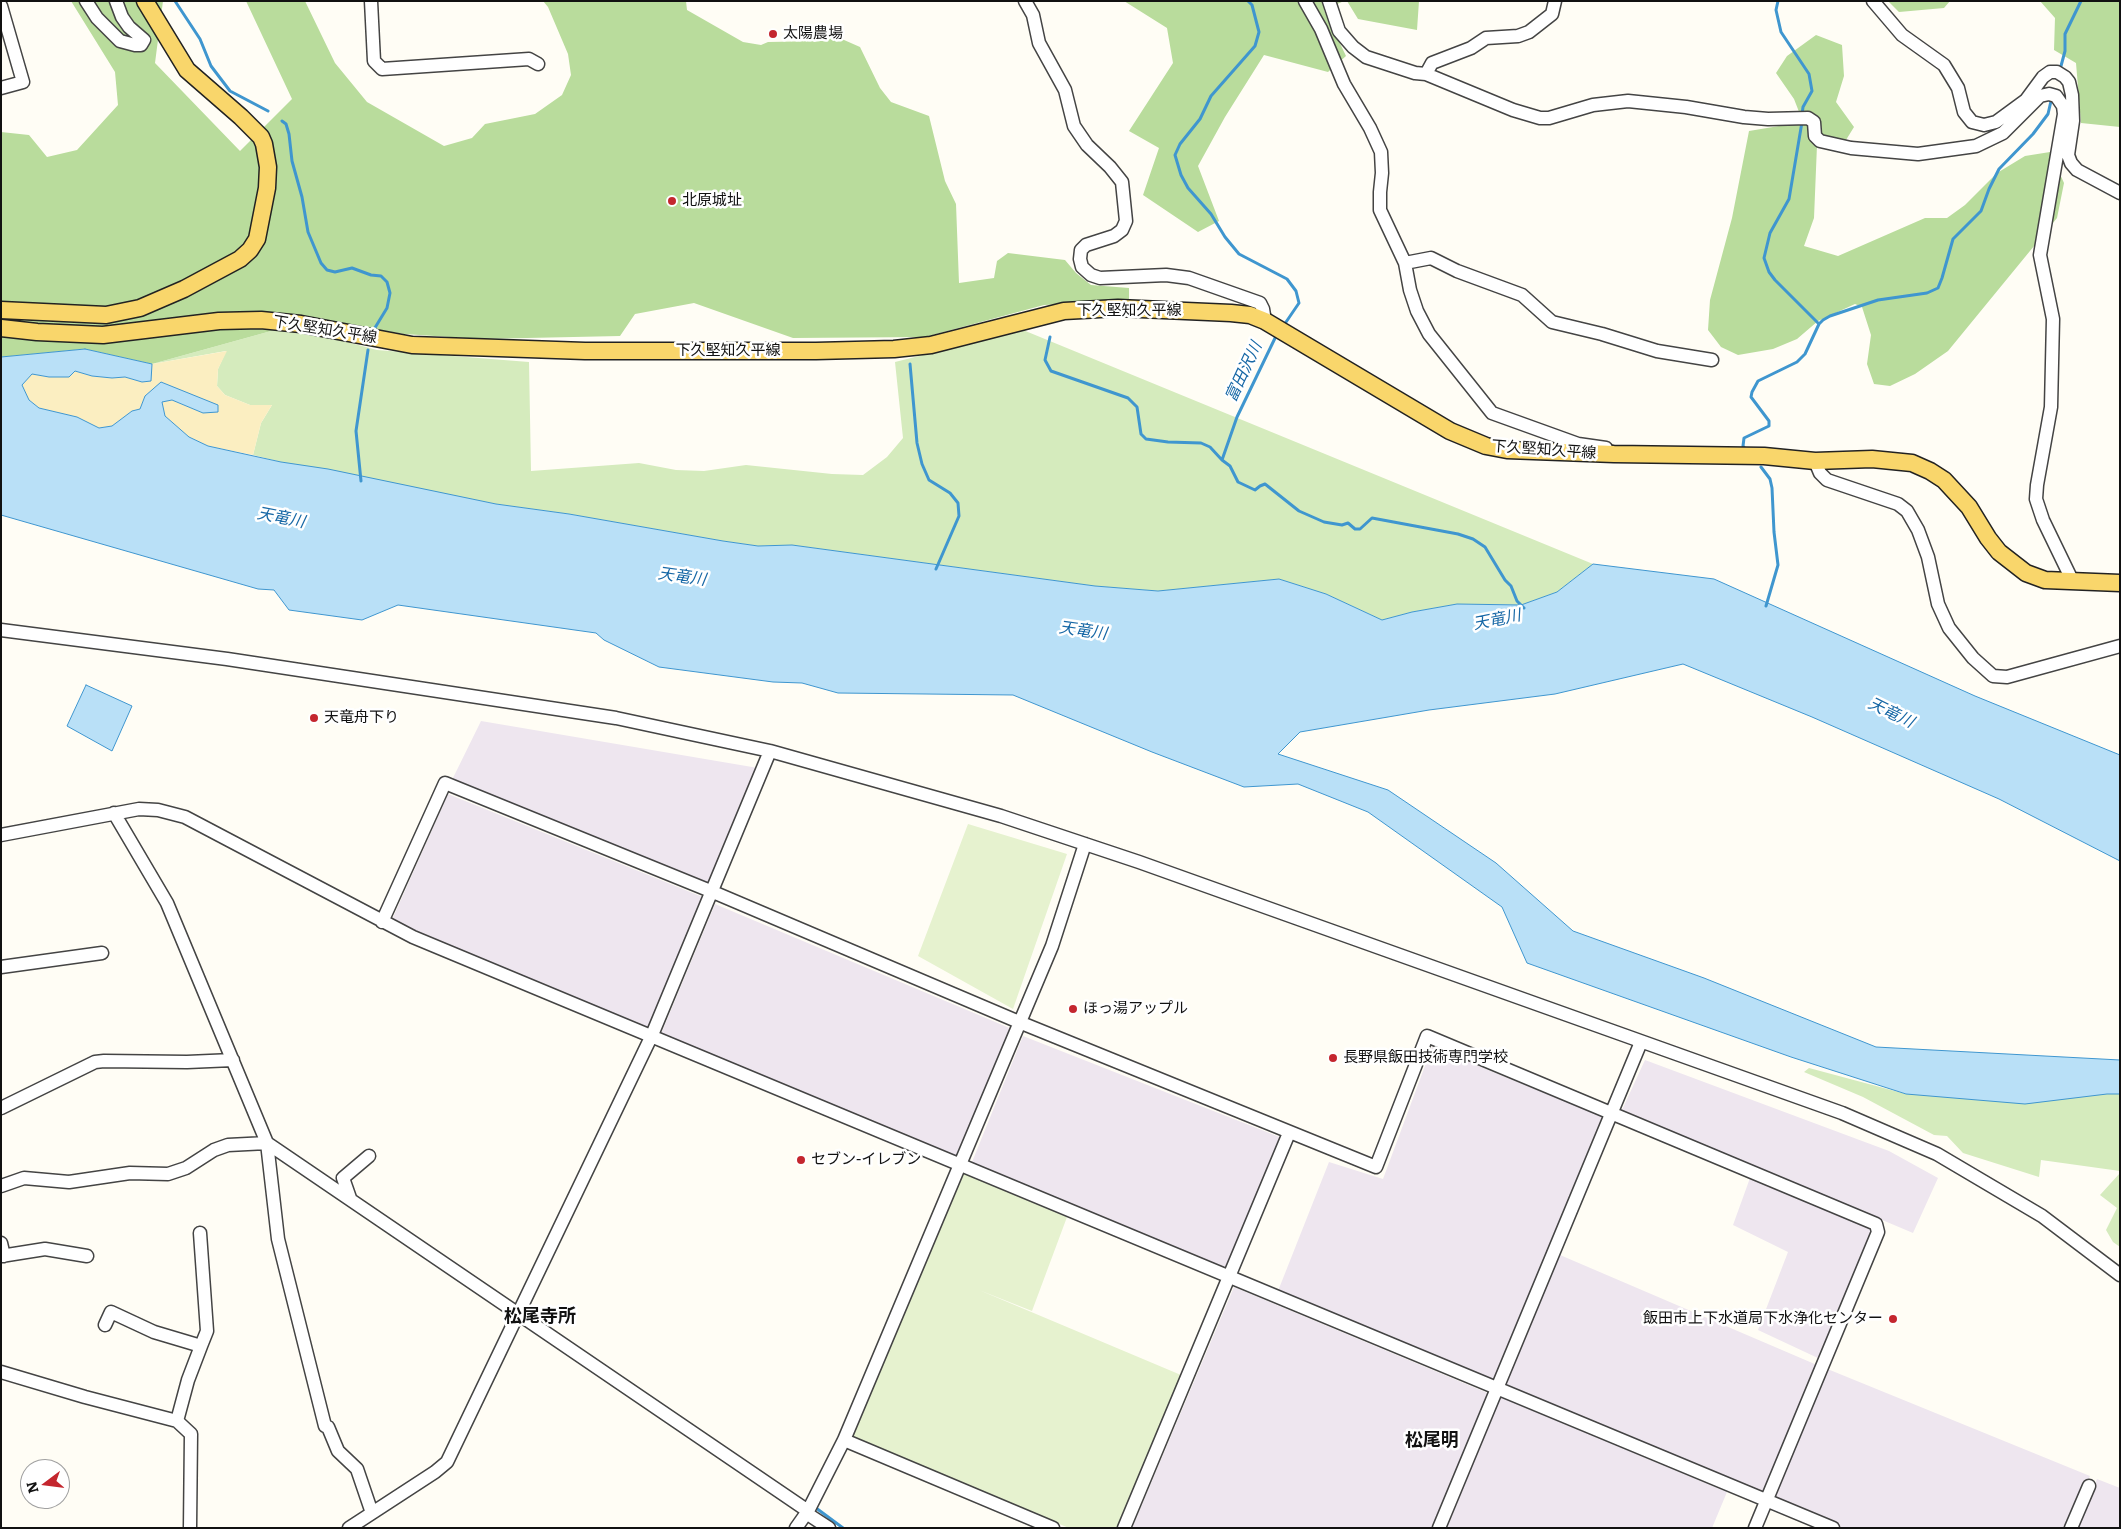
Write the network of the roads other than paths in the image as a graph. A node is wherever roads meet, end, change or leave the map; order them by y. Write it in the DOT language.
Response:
graph roads {
  1 [pos="86,1"];
  2 [pos="116,1"];
  3 [pos="145,1"];
  4 [pos="371,1"];
  5 [pos="1025,1"];
  6 [pos="1306,1"];
  7 [pos="1330,1"];
  8 [pos="1555,1"];
  9 [pos="1873,1"];
  10 [pos="1,6"];
  11 [pos="538,64"];
  12 [pos="1426,74"];
  13 [pos="2061,74"];
  14 [pos="1,88"];
  15 [pos="2054,95"];
  16 [pos="2120,193"];
  17 [pos="1405,263"];
  18 [pos="1,310"];
  19 [pos="1274,327"];
  20 [pos="3,329"];
  21 [pos="1712,360"];
  22 [pos="1614,454"];
  23 [pos="1815,461"];
  24 [pos="2073,582"];
  25 [pos="2120,583"];
  26 [pos="1,630"];
  27 [pos="2120,646"];
  28 [pos="770,751"];
  29 [pos="114,813"];
  30 [pos="1,835"];
  31 [pos="1085,844"];
  32 [pos="713,892"];
  33 [pos="382,922"];
  34 [pos="102,953"];
  35 [pos="1,967"];
  36 [pos="1020,1022"];
  37 [pos="652,1036"];
  38 [pos="1641,1042"];
  39 [pos="232,1060"];
  40 [pos="1,1108"];
  41 [pos="1612,1114"];
  42 [pos="1289,1133"];
  43 [pos="268,1142"];
  44 [pos="370,1156"];
  45 [pos="959,1164"];
  46 [pos="1,1186"];
  47 [pos="350,1198"];
  48 [pos="200,1233"];
  49 [pos="2,1252"];
  50 [pos="87,1256"];
  51 [pos="2120,1276"];
  52 [pos="1230,1277"];
  53 [pos="517,1313"];
  54 [pos="105,1325"];
  55 [pos="201,1346"];
  56 [pos="1,1372"];
  57 [pos="1497,1387"];
  58 [pos="178,1421"];
  59 [pos="844,1440"];
  60 [pos="2089,1486"];
  61 [pos="1766,1500"];
  62 [pos="807,1512"];
  63 [pos="372,1513"];
  64 [pos="1021,1522"];
  65 [pos="190,1528"];
  66 [pos="348,1528"];
  67 [pos="796,1528"];
  68 [pos="829,1528"];
  69 [pos="1053,1528"];
  70 [pos="1124,1528"];
  71 [pos="1439,1528"];
  72 [pos="1755,1528"];
  73 [pos="1833,1528"];
  74 [pos="2071,1528"];
  1 -- 2 [label="street"];
  3 -- 18 [label="main road"];
  4 -- 11 [label="street"];
  5 -- 19 [label="street"];
  6 -- 17 [label="street"];
  7 -- 12 [label="street"];
  8 -- 12 [label="street"];
  9 -- 13 [label="street"];
  10 -- 14 [label="street"];
  12 -- 15 [label="street"];
  13 -- 15 [label="street"];
  13 -- 16 [label="street"];
  15 -- 24 [label="street"];
  17 -- 21 [label="street"];
  17 -- 22 [label="street"];
  19 -- 20 [label="main road, 下久堅知久平線"];
  19 -- 22 [label="main road, 下久堅知久平線"];
  22 -- 23 [label="main road, 下久堅知久平線"];
  23 -- 24 [label="main road, 下久堅知久平線"];
  23 -- 27 [label="street"];
  24 -- 25 [label="main road, 下久堅知久平線"];
  26 -- 28 [label="street"];
  28 -- 31 [label="street"];
  28 -- 32 [label="street"];
  29 -- 30 [label="street"];
  29 -- 33 [label="street"];
  29 -- 39 [label="street"];
  31 -- 36 [label="street"];
  31 -- 38 [label="street"];
  32 -- 33 [label="street"];
  32 -- 36 [label="street"];
  32 -- 37 [label="street"];
  33 -- 37 [label="street"];
  34 -- 35 [label="street"];
  36 -- 42 [label="street"];
  36 -- 45 [label="street"];
  37 -- 45 [label="street"];
  37 -- 53 [label="street"];
  38 -- 41 [label="street"];
  38 -- 51 [label="street"];
  39 -- 40 [label="street"];
  39 -- 43 [label="street"];
  41 -- 42 [label="street"];
  41 -- 57 [label="street"];
  41 -- 61 [label="street"];
  42 -- 52 [label="street"];
  43 -- 46 [label="street"];
  43 -- 47 [label="street"];
  43 -- 63 [label="street"];
  44 -- 47 [label="street"];
  45 -- 52 [label="street"];
  45 -- 59 [label="street"];
  47 -- 53 [label="street"];
  48 -- 55 [label="street"];
  49 -- 50 [label="street"];
  52 -- 57 [label="street"];
  52 -- 70 [label="street"];
  53 -- 62 [label="street"];
  53 -- 63 [label="street"];
  54 -- 55 [label="street"];
  55 -- 58 [label="street"];
  56 -- 58 [label="street"];
  57 -- 61 [label="street"];
  57 -- 71 [label="street"];
  58 -- 65 [label="street"];
  59 -- 62 [label="street"];
  59 -- 64 [label="street"];
  60 -- 74 [label="street"];
  61 -- 72 [label="street"];
  61 -- 73 [label="street"];
  62 -- 67 [label="street"];
  62 -- 68 [label="street"];
  63 -- 66 [label="street"];
  64 -- 69 [label="street"];
}
